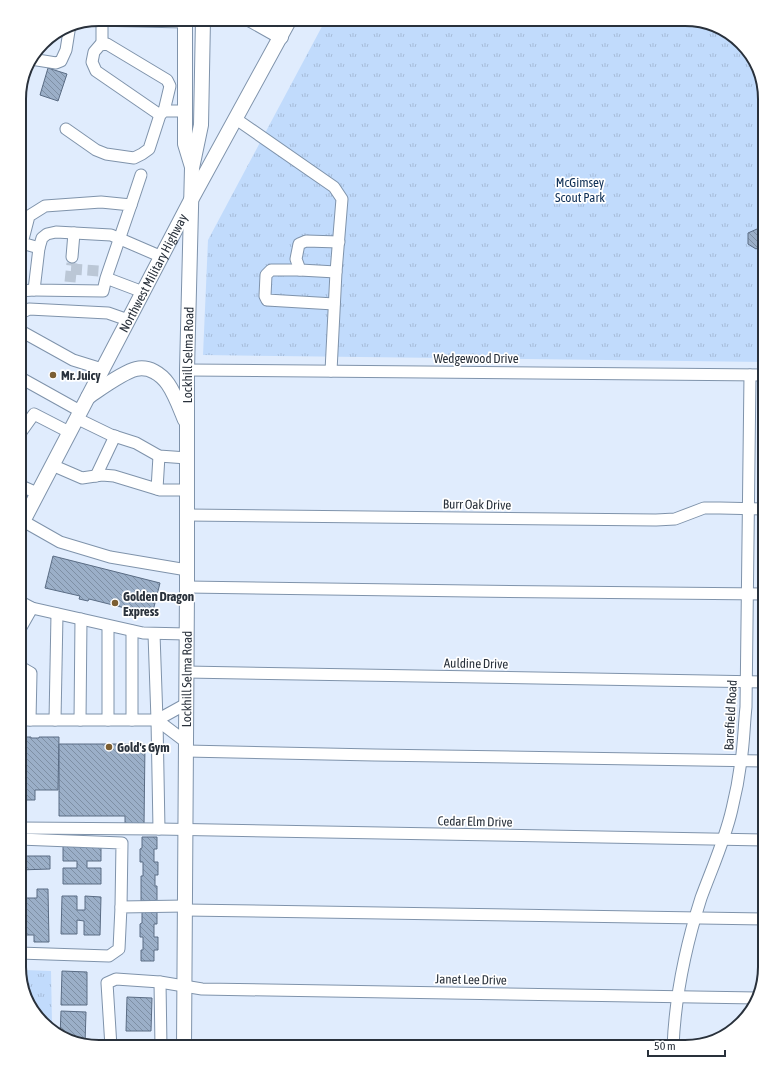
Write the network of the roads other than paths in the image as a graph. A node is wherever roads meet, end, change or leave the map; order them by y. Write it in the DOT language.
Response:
graph roads {
  1 [pos="100,26"];
  2 [pos="185,26"];
  3 [pos="191,26"];
  4 [pos="203,26"];
  5 [pos="261,26"];
  6 [pos="286,26"];
  7 [pos="69,33"];
  8 [pos="281,37"];
  9 [pos="102,44"];
  10 [pos="37,60"];
  11 [pos="202,71"];
  12 [pos="185,111"];
  13 [pos="162,113"];
  14 [pos="236,119"];
  15 [pos="66,129"];
  16 [pos="192,168"];
  17 [pos="141,175"];
  18 [pos="191,200"];
  19 [pos="131,205"];
  20 [pos="26,228"];
  21 [pos="74,233"];
  22 [pos="120,238"];
  23 [pos="339,242"];
  24 [pos="26,244"];
  25 [pos="39,248"];
  26 [pos="72,257"];
  27 [pos="162,257"];
  28 [pos="300,270"];
  29 [pos="336,272"];
  30 [pos="105,273"];
  31 [pos="34,290"];
  32 [pos="26,291"];
  33 [pos="143,292"];
  34 [pos="334,304"];
  35 [pos="26,310"];
  36 [pos="128,320"];
  37 [pos="26,334"];
  38 [pos="26,336"];
  39 [pos="29,336"];
  40 [pos="102,369"];
  41 [pos="187,370"];
  42 [pos="331,371"];
  43 [pos="750,375"];
  44 [pos="758,375"];
  45 [pos="26,382"];
  46 [pos="88,397"];
  47 [pos="78,415"];
  48 [pos="187,424"];
  49 [pos="26,425"];
  50 [pos="69,432"];
  51 [pos="115,436"];
  52 [pos="159,456"];
  53 [pos="187,458"];
  54 [pos="52,465"];
  55 [pos="96,476"];
  56 [pos="26,488"];
  57 [pos="157,489"];
  58 [pos="187,490"];
  59 [pos="38,494"];
  60 [pos="748,509"];
  61 [pos="758,509"];
  62 [pos="187,515"];
  63 [pos="26,516"];
  64 [pos="26,527"];
  65 [pos="187,570"];
  66 [pos="187,587"];
  67 [pos="747,594"];
  68 [pos="758,594"];
  69 [pos="26,605"];
  70 [pos="32,608"];
  71 [pos="57,614"];
  72 [pos="26,619"];
  73 [pos="81,619"];
  74 [pos="108,626"];
  75 [pos="132,631"];
  76 [pos="154,634"];
  77 [pos="186,634"];
  78 [pos="26,670"];
  79 [pos="186,672"];
  80 [pos="758,682"];
  81 [pos="746,683"];
  82 [pos="186,704"];
  83 [pos="26,707"];
  84 [pos="26,720"];
  85 [pos="55,720"];
  86 [pos="80,720"];
  87 [pos="108,720"];
  88 [pos="132,720"];
  89 [pos="157,720"];
  90 [pos="186,746"];
  91 [pos="741,761"];
  92 [pos="758,761"];
  93 [pos="26,828"];
  94 [pos="159,830"];
  95 [pos="185,830"];
  96 [pos="26,839"];
  97 [pos="724,839"];
  98 [pos="758,840"];
  99 [pos="121,907"];
  100 [pos="185,908"];
  101 [pos="696,917"];
  102 [pos="758,919"];
  103 [pos="26,953"];
  104 [pos="160,982"];
  105 [pos="184,987"];
  106 [pos="678,996"];
  107 [pos="751,998"];
  108 [pos="111,1040"];
  109 [pos="161,1040"];
  110 [pos="184,1040"];
  111 [pos="674,1040"];
  1 -- 9 [label="street"];
  2 -- 12 [label="main road, Lockhill Selma Road"];
  3 -- 11 [label="main road"];
  4 -- 11 [label="main road, Lockhill Selma Road"];
  5 -- 8 [label="main road"];
  6 -- 8 [label="main road, Northwest Military Highway"];
  7 -- 10 [label="street"];
  8 -- 14 [label="main road, Northwest Military Highway"];
  9 -- 13 [label="street"];
  9 -- 13 [label="street"];
  11 -- 16 [label="main road, Lockhill Selma Road"];
  12 -- 13 [label="street"];
  12 -- 16 [label="main road, Lockhill Selma Road"];
  13 -- 15 [label="street"];
  14 -- 18 [label="main road, Northwest Military Highway"];
  14 -- 23 [label="street"];
  16 -- 18 [label="main road, Lockhill Selma Road"];
  17 -- 19 [label="street"];
  18 -- 27 [label="main road, Northwest Military Highway"];
  18 -- 41 [label="main road, Lockhill Selma Road"];
  19 -- 20 [label="street"];
  19 -- 22 [label="street"];
  21 -- 22 [label="street"];
  21 -- 25 [label="street"];
  21 -- 26 [label="street"];
  22 -- 27 [label="street"];
  22 -- 30 [label="street"];
  23 -- 28 [label="street"];
  23 -- 29 [label="street"];
  24 -- 25 [label="street"];
  25 -- 31 [label="street"];
  27 -- 33 [label="main road, Northwest Military Highway"];
  28 -- 29 [label="street"];
  28 -- 34 [label="street"];
  29 -- 34 [label="street"];
  30 -- 31 [label="street"];
  30 -- 33 [label="street"];
  31 -- 32 [label="street"];
  33 -- 36 [label="main road, Northwest Military Highway"];
  34 -- 42 [label="street"];
  35 -- 36 [label="street"];
  36 -- 40 [label="main road, Northwest Military Highway"];
  37 -- 39 [label="street"];
  38 -- 39 [label="street"];
  39 -- 40 [label="street"];
  40 -- 46 [label="main road, Northwest Military Highway"];
  41 -- 42 [label="street, Wedgewood Drive"];
  41 -- 48 [label="main road, Lockhill Selma Road"];
  42 -- 43 [label="street, Wedgewood Drive"];
  43 -- 44 [label="street, Wedgewood Drive"];
  43 -- 60 [label="street, Barefield Road"];
  45 -- 47 [label="street"];
  46 -- 47 [label="main road, Northwest Military Highway"];
  46 -- 48 [label="main road"];
  47 -- 50 [label="main road, Northwest Military Highway"];
  47 -- 51 [label="street"];
  48 -- 53 [label="main road, Lockhill Selma Road"];
  49 -- 50 [label="street"];
  50 -- 54 [label="main road, Northwest Military Highway"];
  51 -- 52 [label="street"];
  51 -- 55 [label="street"];
  52 -- 53 [label="street"];
  52 -- 57 [label="street"];
  53 -- 58 [label="main road, Lockhill Selma Road"];
  54 -- 55 [label="street"];
  54 -- 59 [label="main road, Northwest Military Highway"];
  55 -- 57 [label="street"];
  56 -- 59 [label="street"];
  57 -- 58 [label="street"];
  58 -- 62 [label="main road, Lockhill Selma Road"];
  59 -- 63 [label="main road, Northwest Military Highway"];
  60 -- 61 [label="street, Burr Oak Drive"];
  60 -- 62 [label="street, Burr Oak Drive"];
  60 -- 67 [label="street, Barefield Road"];
  62 -- 65 [label="main road, Lockhill Selma Road"];
  64 -- 65 [label="street"];
  65 -- 66 [label="main road, Lockhill Selma Road"];
  66 -- 67 [label="street"];
  66 -- 77 [label="main road, Lockhill Selma Road"];
  67 -- 68 [label="street"];
  67 -- 81 [label="street, Barefield Road"];
  69 -- 70 [label="street"];
  70 -- 71 [label="street"];
  70 -- 72 [label="street"];
  71 -- 73 [label="street"];
  71 -- 85 [label="street"];
  73 -- 74 [label="street"];
  73 -- 86 [label="street"];
  74 -- 75 [label="street"];
  74 -- 87 [label="street"];
  75 -- 76 [label="street"];
  75 -- 88 [label="street"];
  76 -- 77 [label="street"];
  76 -- 89 [label="street"];
  77 -- 79 [label="main road, Lockhill Selma Road"];
  78 -- 83 [label="street"];
  79 -- 81 [label="street, Auldine Drive"];
  79 -- 82 [label="main road, Lockhill Selma Road"];
  80 -- 81 [label="street, Auldine Drive"];
  81 -- 91 [label="street, Barefield Road"];
  82 -- 89 [label="street"];
  82 -- 90 [label="main road, Lockhill Selma Road"];
  84 -- 85 [label="street"];
  85 -- 86 [label="street"];
  86 -- 87 [label="street"];
  87 -- 88 [label="street"];
  88 -- 89 [label="street"];
  89 -- 90 [label="street"];
  89 -- 94 [label="street"];
  90 -- 91 [label="street"];
  90 -- 95 [label="main road, Lockhill Selma Road"];
  91 -- 92 [label="street"];
  91 -- 97 [label="street, Barefield Road"];
  93 -- 94 [label="street, Cedar Elm Drive"];
  94 -- 95 [label="street, Cedar Elm Drive"];
  95 -- 97 [label="street, Cedar Elm Drive"];
  95 -- 100 [label="main road, Lockhill Selma Road"];
  96 -- 99 [label="street"];
  97 -- 98 [label="street, Cedar Elm Drive"];
  97 -- 101 [label="street, Barefield Road"];
  99 -- 100 [label="street"];
  99 -- 103 [label="street"];
  100 -- 101 [label="street"];
  100 -- 105 [label="main road, Lockhill Selma Road"];
  101 -- 102 [label="street"];
  101 -- 106 [label="street, Barefield Road"];
  104 -- 105 [label="street, Janet Lee Drive"];
  104 -- 108 [label="street, Janet Lee Drive"];
  104 -- 109 [label="street"];
  105 -- 106 [label="street, Janet Lee Drive"];
  105 -- 110 [label="main road, Lockhill Selma Road"];
  106 -- 107 [label="street, Janet Lee Drive"];
  106 -- 111 [label="street, Barefield Road"];
}
